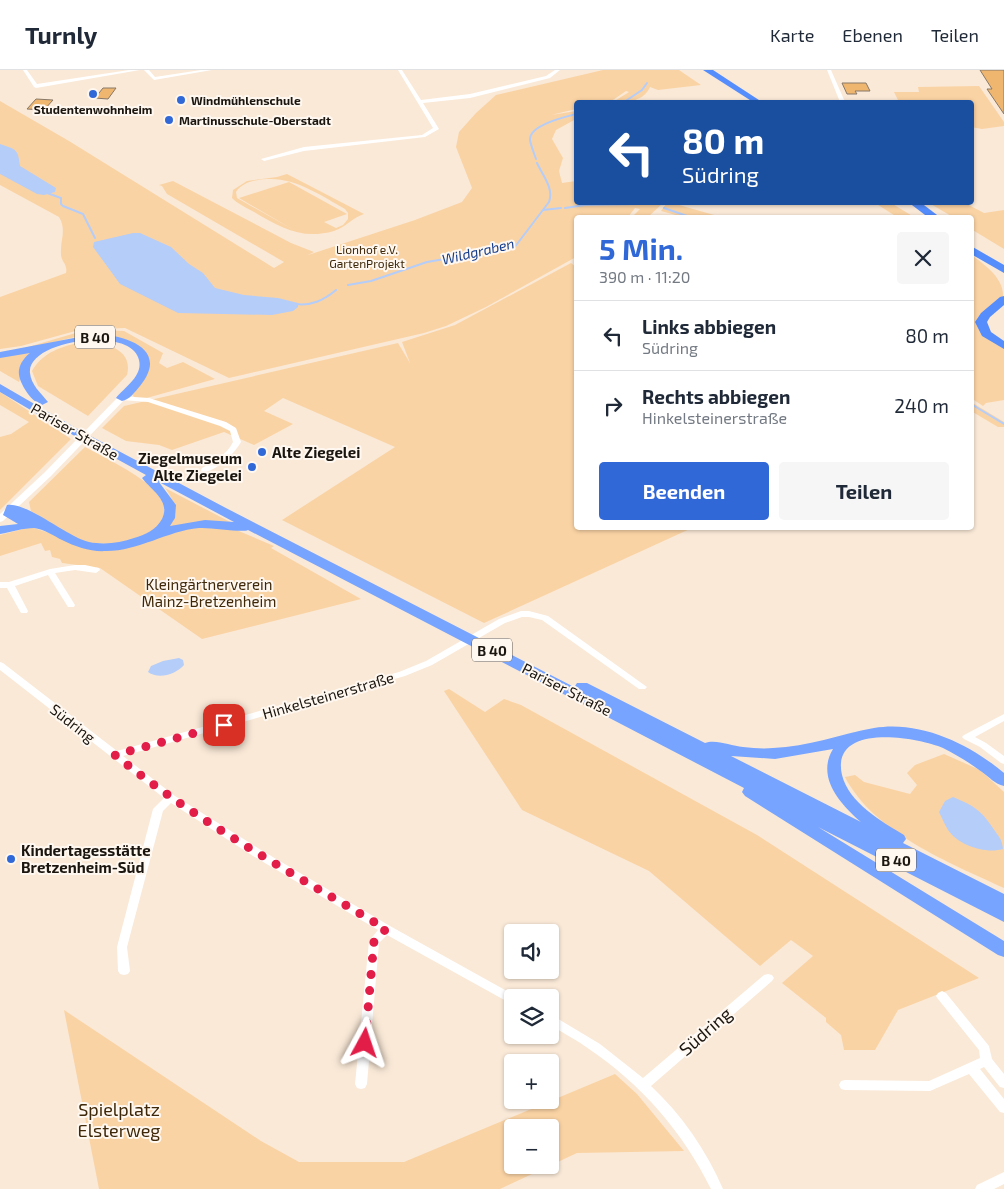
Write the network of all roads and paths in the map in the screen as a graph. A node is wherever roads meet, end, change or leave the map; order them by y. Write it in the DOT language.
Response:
graph roads {
  1 [pos="25,70"];
  2 [pos="138,70"];
  3 [pos="146,70"];
  4 [pos="210,70"];
  5 [pos="400,70"];
  6 [pos="558,70"];
  7 [pos="696,70"];
  8 [pos="707,70"];
  9 [pos="829,70"];
  10 [pos="743,100"];
  11 [pos="755,100"];
  12 [pos="842,100"];
  13 [pos="420,102"];
  14 [pos="264,159"];
  15 [pos="904,205"];
  16 [pos="917,205"];
  17 [pos="919,215"];
  18 [pos="932,215"];
  19 [pos="974,242"];
  20 [pos="974,251"];
  21 [pos="984,257"];
  22 [pos="1001,258"];
  23 [pos="1004,270"];
  24 [pos="1004,279"];
  25 [pos="1004,299"];
  26 [pos="1004,311"];
  27 [pos="1004,342"];
  28 [pos="48,346"];
  29 [pos="1004,346"];
  30 [pos="0,355"];
  31 [pos="0,378"];
  32 [pos="0,387"];
  33 [pos="122,398"];
  34 [pos="42,402"];
  35 [pos="80,430"];
  36 [pos="94,437"];
  37 [pos="136,466"];
  38 [pos="205,470"];
  39 [pos="12,508"];
  40 [pos="0,519"];
  41 [pos="43,527"];
  42 [pos="0,530"];
  43 [pos="152,536"];
  44 [pos="290,547"];
  45 [pos="96,570"];
  46 [pos="50,573"];
  47 [pos="0,585"];
  48 [pos="10,585"];
  49 [pos="71,604"];
  50 [pos="24,611"];
  51 [pos="0,665"];
  52 [pos="642,687"];
  53 [pos="1004,718"];
  54 [pos="654,723"];
  55 [pos="848,741"];
  56 [pos="115,755"];
  57 [pos="693,755"];
  58 [pos="1004,761"];
  59 [pos="1004,781"];
  60 [pos="171,798"];
  61 [pos="979,890"];
  62 [pos="1004,902"];
  63 [pos="1004,916"];
  64 [pos="386,929"];
  65 [pos="1004,950"];
  66 [pos="124,971"];
  67 [pos="768,978"];
  68 [pos="504,995"];
  69 [pos="942,996"];
  70 [pos="559,1024"];
  71 [pos="986,1061"];
  72 [pos="971,1067"];
  73 [pos="361,1084"];
  74 [pos="1004,1084"];
  75 [pos="643,1085"];
  76 [pos="845,1085"];
  77 [pos="1004,1108"];
  78 [pos="1004,1178"];
  79 [pos="716,1189"];
  80 [pos="981,1189"];
  1 -- 2 [label="street"];
  3 -- 4 [label="street"];
  5 -- 13 [label="street"];
  6 -- 13 [label="street"];
  7 -- 10 [label="highway"];
  8 -- 11 [label="highway"];
  9 -- 12 [label="street"];
  13 -- 14 [label="street"];
  15 -- 17 [label="highway"];
  16 -- 18 [label="highway"];
  19 -- 22 [label="highway"];
  20 -- 21 [label="highway"];
  21 -- 23 [label="highway"];
  21 -- 24 [label="highway"];
  25 -- 29 [label="highway"];
  26 -- 27 [label="highway"];
  28 -- 30 [label="highway, B 40"];
  28 -- 33 [label="highway, B 40"];
  28 -- 34 [label="highway, B 40"];
  31 -- 34 [label="highway, Pariser Straße / B 40"];
  32 -- 35 [label="highway, Pariser Straße / B 40"];
  33 -- 38 [label="street"];
  33 -- 39 [label="street"];
  34 -- 35 [label="highway, Pariser Straße / B 40"];
  35 -- 36 [label="highway, Pariser Straße / B 40"];
  36 -- 37 [label="highway, Pariser Straße / B 40"];
  36 -- 54 [label="highway, Pariser Straße / B 40"];
  37 -- 43 [label="highway, B 40"];
  37 -- 44 [label="highway, Pariser Straße / B 40"];
  39 -- 40 [label="street"];
  39 -- 41 [label="highway, B 40"];
  41 -- 42 [label="highway"];
  41 -- 43 [label="highway, B 40"];
  43 -- 44 [label="highway, B 40"];
  44 -- 57 [label="highway, Pariser Straße / B 40"];
  45 -- 46 [label="street"];
  46 -- 48 [label="street"];
  46 -- 49 [label="street"];
  47 -- 48 [label="street"];
  48 -- 50 [label="street"];
  51 -- 56 [label="street, Südring"];
  52 -- 56 [label="street, Hinkelsteinerstraße"];
  53 -- 58 [label="street"];
  54 -- 55 [label="highway"];
  54 -- 61 [label="highway, Pariser Straße / B 40"];
  55 -- 59 [label="highway"];
  55 -- 61 [label="highway"];
  56 -- 60 [label="street, Südring"];
  57 -- 63 [label="highway, Pariser Straße / B 40"];
  57 -- 65 [label="highway"];
  60 -- 64 [label="street, Südring"];
  60 -- 66 [label="street"];
  61 -- 62 [label="highway, Pariser Straße / B 40"];
  64 -- 68 [label="street, Südring"];
  64 -- 73 [label="street"];
  67 -- 75 [label="street, Südring"];
  69 -- 71 [label="street"];
  70 -- 75 [label="street"];
  71 -- 72 [label="street"];
  71 -- 74 [label="street"];
  72 -- 76 [label="street"];
  72 -- 77 [label="street"];
  75 -- 79 [label="street"];
  78 -- 80 [label="street"];
}
